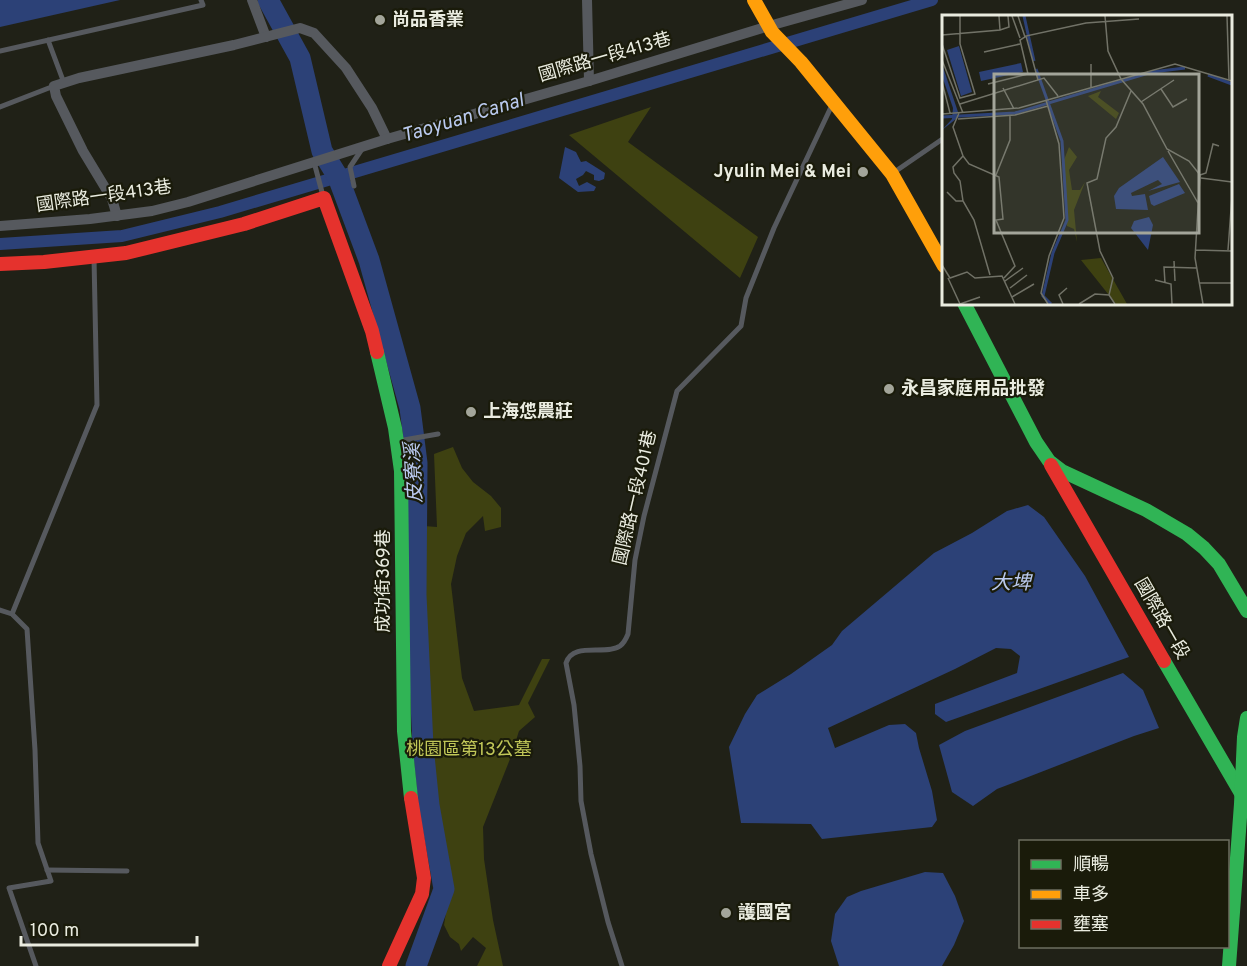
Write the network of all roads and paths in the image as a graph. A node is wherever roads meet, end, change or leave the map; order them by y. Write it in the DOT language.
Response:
graph roads {
  1 [pos="201,0"];
  2 [pos="252,0"];
  3 [pos="587,0"];
  4 [pos="754,0"];
  5 [pos="862,0"];
  6 [pos="770,29"];
  7 [pos="269,36"];
  8 [pos="48,40"];
  9 [pos="0,51"];
  10 [pos="589,81"];
  11 [pos="59,85"];
  12 [pos="833,102"];
  13 [pos="0,107"];
  14 [pos="387,139"];
  15 [pos="942,139"];
  16 [pos="364,146"];
  17 [pos="314,161"];
  18 [pos="892,174"];
  19 [pos="354,186"];
  20 [pos="324,198"];
  21 [pos="117,216"];
  22 [pos="0,226"];
  23 [pos="93,257"];
  24 [pos="942,262"];
  25 [pos="0,264"];
  26 [pos="965,304"];
  27 [pos="438,434"];
  28 [pos="397,442"];
  29 [pos="1048,461"];
  30 [pos="0,610"];
  31 [pos="1247,611"];
  32 [pos="12,614"];
  33 [pos="1247,718"];
  34 [pos="1242,795"];
  35 [pos="47,870"];
  36 [pos="127,871"];
  37 [pos="36,966"];
  38 [pos="389,966"];
  39 [pos="622,966"];
  40 [pos="1229,966"];
  1 -- 8 [label="lane"];
  2 -- 7 [label="street"];
  3 -- 10 [label="street"];
  4 -- 6 [label="street"];
  5 -- 6 [label="street, 國際路一段413巷"];
  6 -- 10 [label="street, 國際路一段413巷"];
  6 -- 12 [label="street"];
  7 -- 11 [label="street"];
  7 -- 14 [label="street"];
  8 -- 9 [label="lane"];
  8 -- 11 [label="lane"];
  10 -- 14 [label="street, 國際路一段413巷"];
  11 -- 13 [label="lane"];
  11 -- 21 [label="street"];
  12 -- 18 [label="street"];
  12 -- 39 [label="lane, 國際路一段401巷"];
  14 -- 16 [label="street, 國際路一段413巷"];
  15 -- 18 [label="lane"];
  16 -- 17 [label="street, 國際路一段413巷"];
  16 -- 19 [label="lane"];
  17 -- 20 [label="lane"];
  17 -- 21 [label="street, 國際路一段413巷"];
  18 -- 24 [label="street"];
  20 -- 23 [label="street"];
  20 -- 28 [label="street, 成功街369巷"];
  21 -- 22 [label="street, 國際路一段413巷"];
  23 -- 25 [label="street"];
  23 -- 32 [label="lane"];
  26 -- 29 [label="street, 國際路一段"];
  27 -- 28 [label="lane"];
  28 -- 38 [label="street, 成功街369巷"];
  29 -- 31 [label="street"];
  29 -- 34 [label="street, 國際路一段"];
  30 -- 32 [label="lane"];
  32 -- 35 [label="lane"];
  33 -- 34 [label="street"];
  34 -- 40 [label="street"];
  35 -- 36 [label="lane"];
  35 -- 37 [label="lane"];
}
